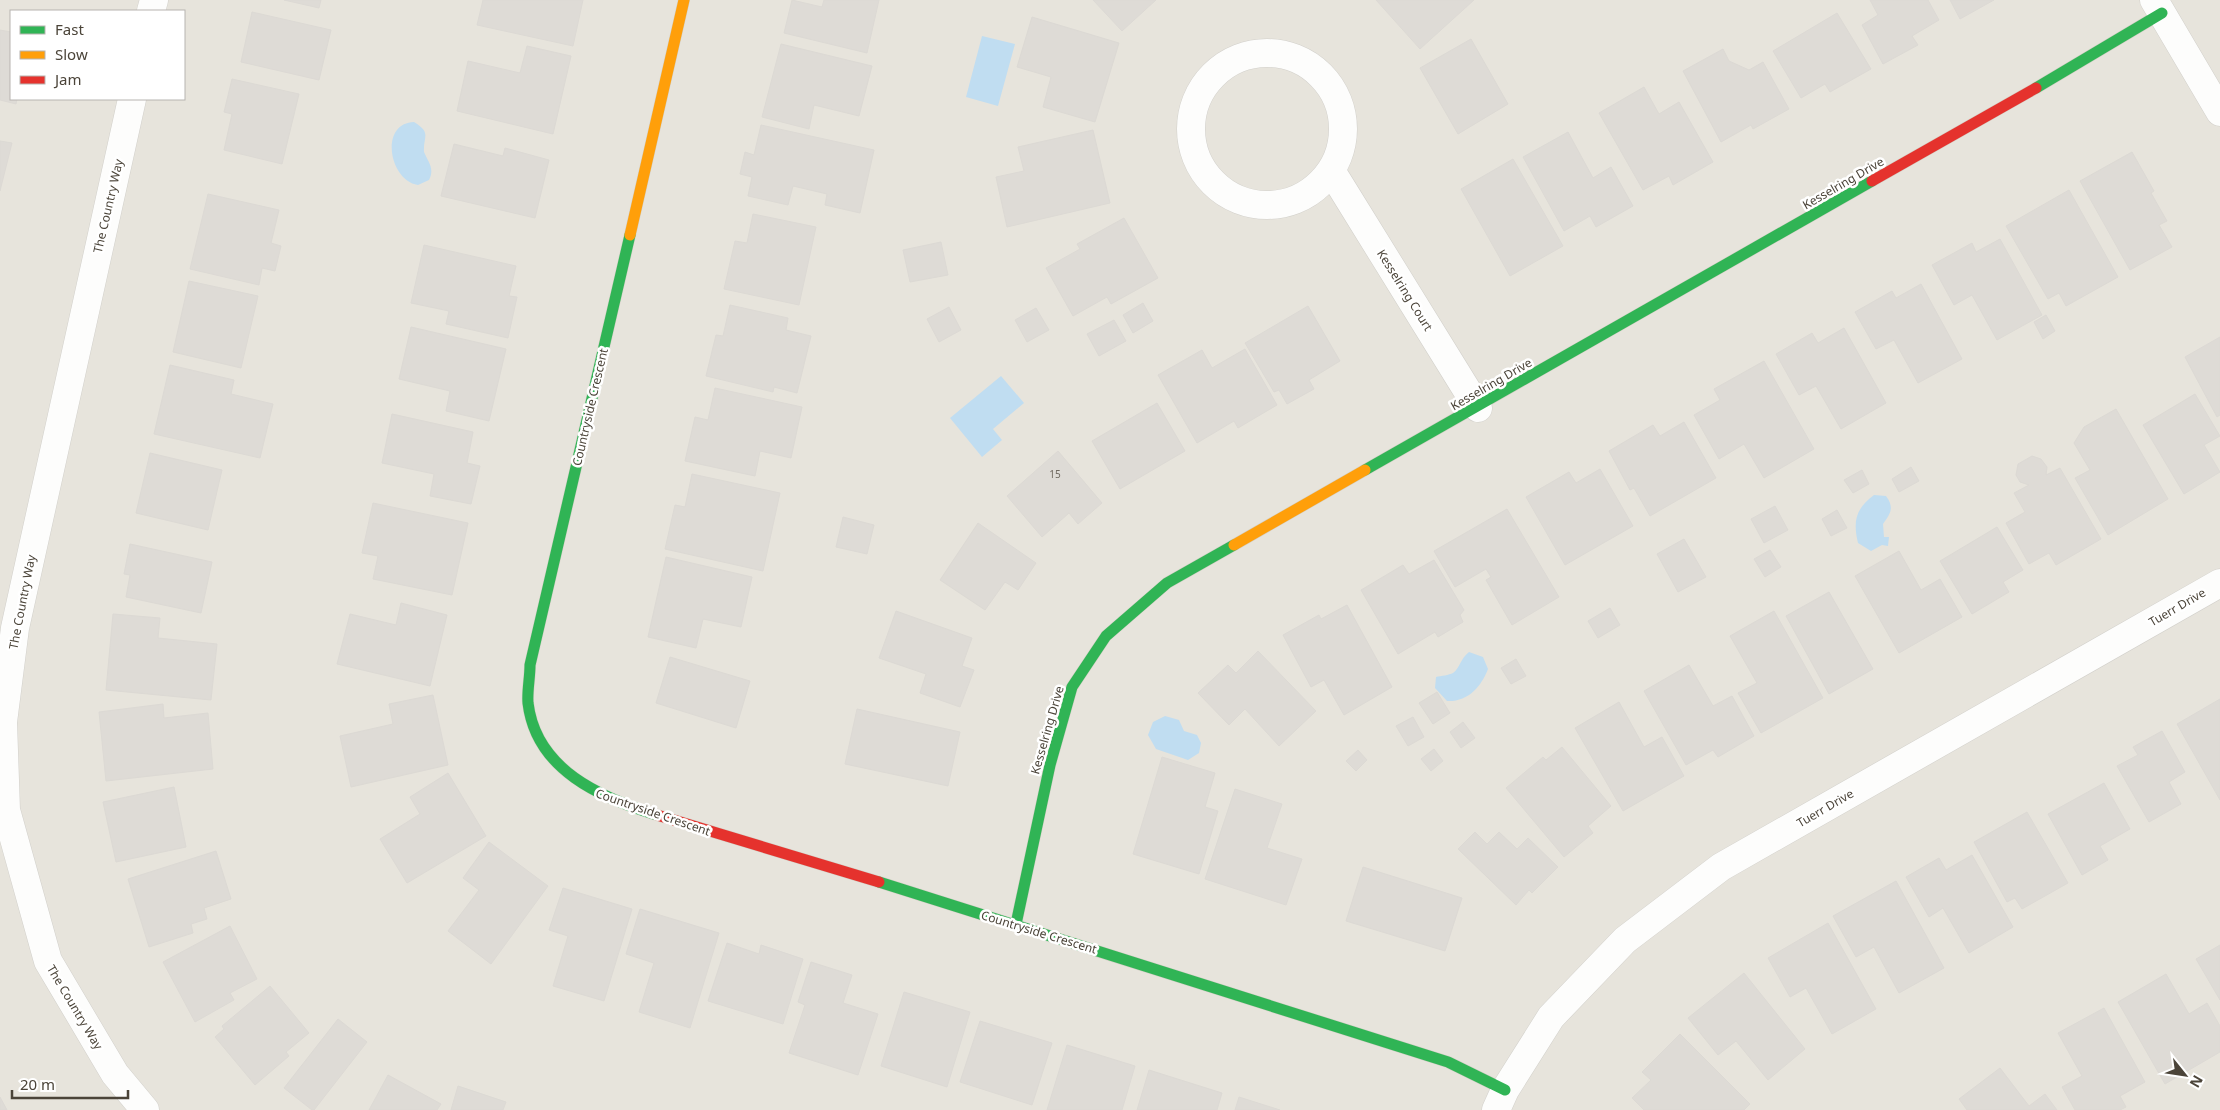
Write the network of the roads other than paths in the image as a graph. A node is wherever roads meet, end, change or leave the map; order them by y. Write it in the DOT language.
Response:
graph roads {
  1 [pos="684,0"];
  2 [pos="2158,6"];
  3 [pos="132,100"];
  4 [pos="2220,112"];
  5 [pos="1332,172"];
  6 [pos="1478,408"];
  7 [pos="2220,583"];
  8 [pos="1016,924"];
  9 [pos="1501,1100"];
  10 [pos="145,1110"];
  1 -- 8 [label="street, Countryside Crescent"];
  2 -- 4 [label="street"];
  2 -- 6 [label="street, Kesselring Drive"];
  3 -- 10 [label="street, The Country Way"];
  5 -- 5 [label="street"];
  5 -- 6 [label="street, Kesselring Court"];
  6 -- 8 [label="street, Kesselring Drive"];
  7 -- 9 [label="street, Tuerr Drive"];
  8 -- 9 [label="street, Countryside Crescent"];
}
